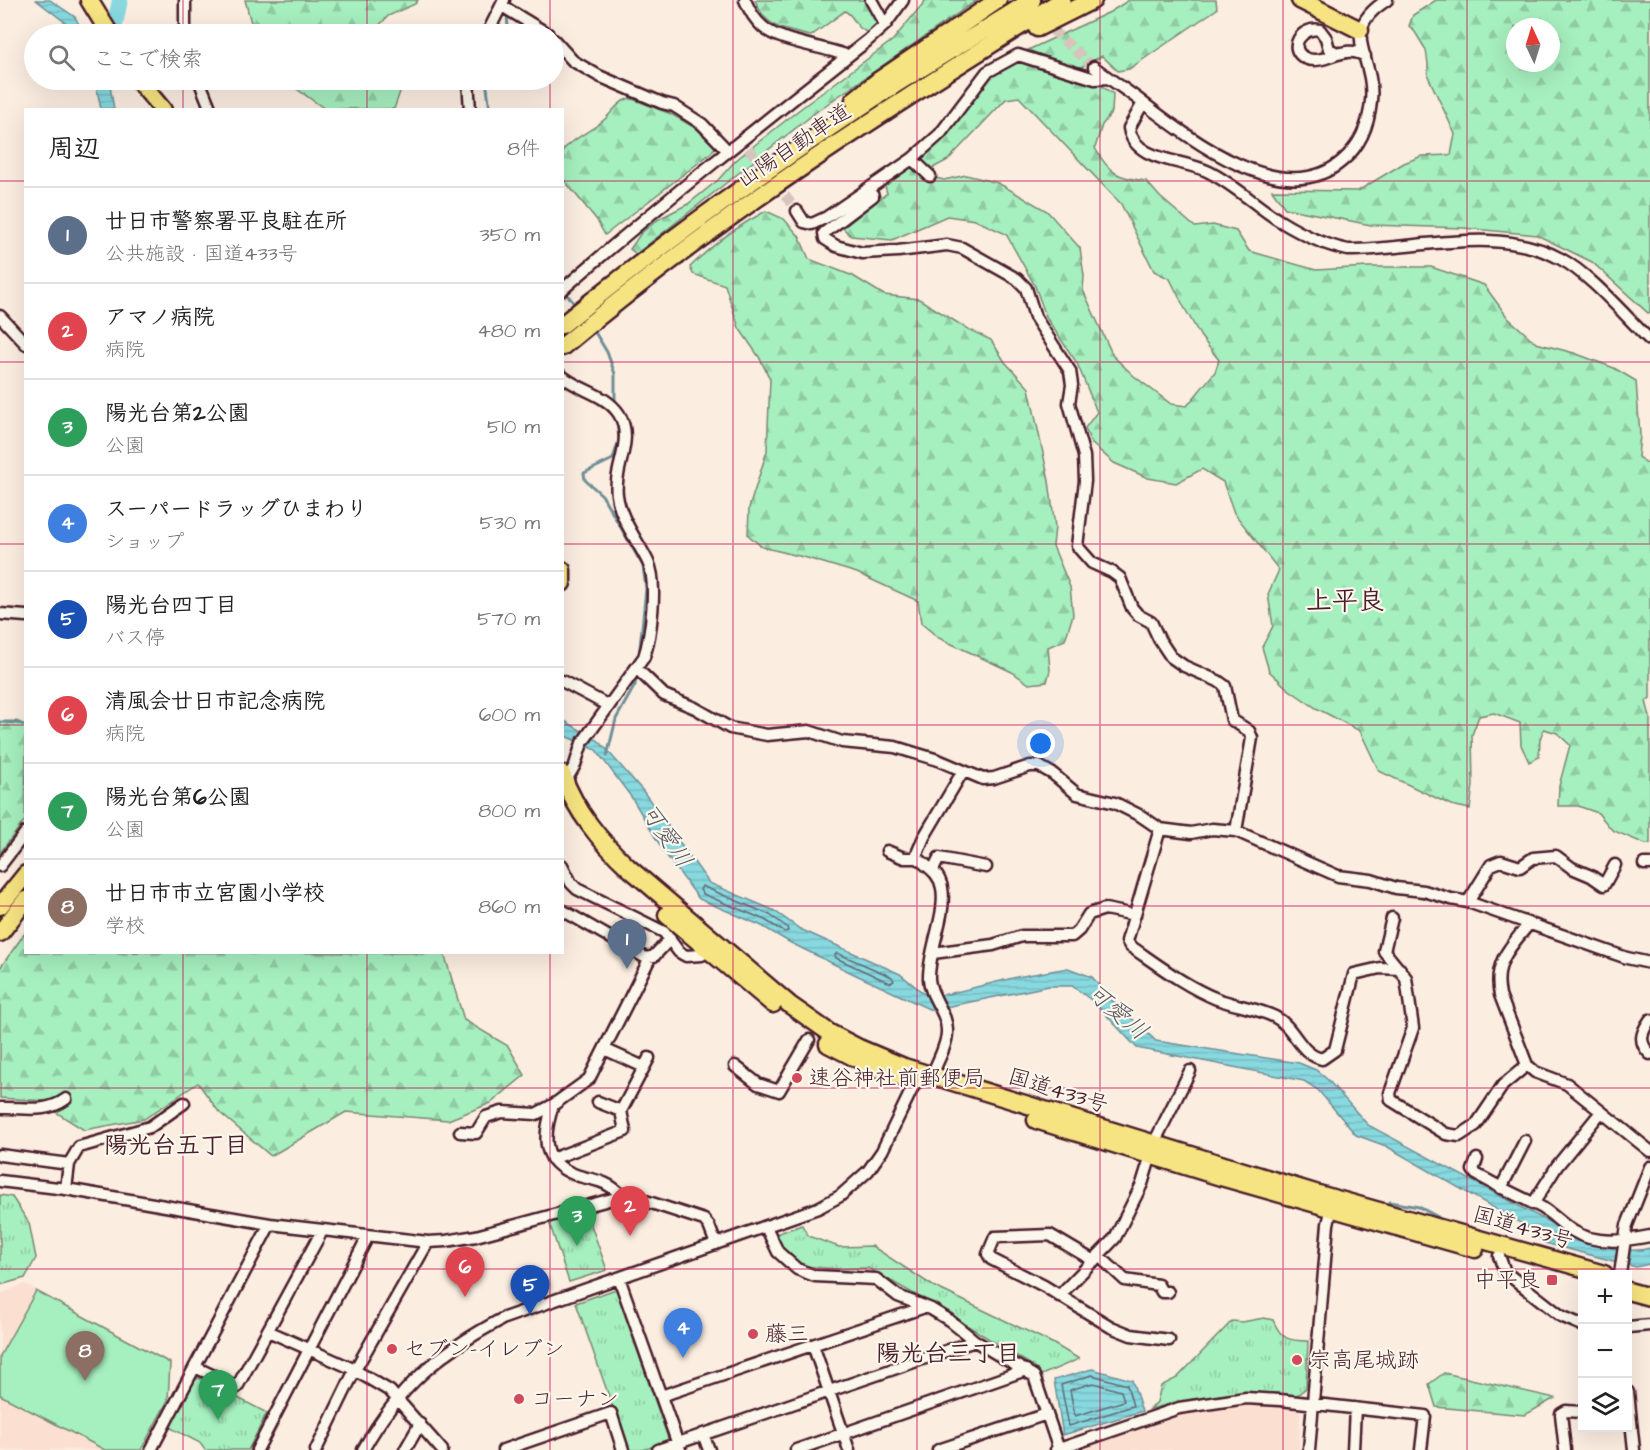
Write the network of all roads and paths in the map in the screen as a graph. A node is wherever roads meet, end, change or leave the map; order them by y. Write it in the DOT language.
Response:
graph roads {
  1 [pos="185,0"];
  2 [pos="745,0"];
  3 [pos="871,0"];
  4 [pos="903,0"];
  5 [pos="998,0"];
  6 [pos="1032,0"];
  7 [pos="1062,0"];
  8 [pos="1093,0"];
  9 [pos="1300,0"];
  10 [pos="1310,0"];
  11 [pos="1388,0"];
  12 [pos="503,3"];
  13 [pos="93,7"];
  14 [pos="104,24"];
  15 [pos="185,24"];
  16 [pos="492,24"];
  17 [pos="533,24"];
  18 [pos="885,26"];
  19 [pos="1360,30"];
  20 [pos="564,51"];
  21 [pos="1337,53"];
  22 [pos="848,56"];
  23 [pos="1365,56"];
  24 [pos="1094,67"];
  25 [pos="1107,78"];
  26 [pos="146,90"];
  27 [pos="203,90"];
  28 [pos="469,90"];
  29 [pos="1143,103"];
  30 [pos="161,108"];
  31 [pos="210,108"];
  32 [pos="470,108"];
  33 [pos="831,147"];
  34 [pos="728,150"];
  35 [pos="912,159"];
  36 [pos="930,176"];
  37 [pos="742,188"];
  38 [pos="867,189"];
  39 [pos="797,211"];
  40 [pos="564,288"];
  41 [pos="0,316"];
  42 [pos="564,323"];
  43 [pos="1650,340"];
  44 [pos="24,342"];
  45 [pos="564,345"];
  46 [pos="564,377"];
  47 [pos="0,614"];
  48 [pos="24,616"];
  49 [pos="636,668"];
  50 [pos="564,682"];
  51 [pos="609,706"];
  52 [pos="963,771"];
  53 [pos="564,778"];
  54 [pos="564,804"];
  55 [pos="1160,829"];
  56 [pos="1236,831"];
  57 [pos="24,835"];
  58 [pos="887,851"];
  59 [pos="917,858"];
  60 [pos="1615,865"];
  61 [pos="0,866"];
  62 [pos="986,867"];
  63 [pos="564,868"];
  64 [pos="933,870"];
  65 [pos="24,876"];
  66 [pos="564,884"];
  67 [pos="577,889"];
  68 [pos="1468,902"];
  69 [pos="24,903"];
  70 [pos="0,906"];
  71 [pos="564,911"];
  72 [pos="1136,915"];
  73 [pos="1392,918"];
  74 [pos="1529,924"];
  75 [pos="0,933"];
  76 [pos="670,939"];
  77 [pos="711,945"];
  78 [pos="933,953"];
  79 [pos="650,958"];
  80 [pos="1650,963"];
  81 [pos="1400,969"];
  82 [pos="1650,1020"];
  83 [pos="809,1040"];
  84 [pos="604,1049"];
  85 [pos="1650,1054"];
  86 [pos="1527,1065"];
  87 [pos="735,1066"];
  88 [pos="1191,1071"];
  89 [pos="916,1082"];
  90 [pos="66,1099"];
  91 [pos="598,1102"];
  92 [pos="184,1103"];
  93 [pos="553,1105"];
  94 [pos="0,1108"];
  95 [pos="621,1111"];
  96 [pos="1601,1112"];
  97 [pos="460,1132"];
  98 [pos="1525,1141"];
  99 [pos="1152,1149"];
  100 [pos="1650,1151"];
  101 [pos="0,1155"];
  102 [pos="552,1159"];
  103 [pos="1477,1159"];
  104 [pos="69,1164"];
  105 [pos="1650,1167"];
  106 [pos="0,1181"];
  107 [pos="1501,1188"];
  108 [pos="66,1189"];
  109 [pos="623,1196"];
  110 [pos="1333,1204"];
  111 [pos="1533,1204"];
  112 [pos="270,1224"];
  113 [pos="766,1227"];
  114 [pos="322,1231"];
  115 [pos="368,1236"];
  116 [pos="1650,1236"];
  117 [pos="428,1242"];
  118 [pos="1627,1243"];
  119 [pos="716,1244"];
  120 [pos="1499,1256"];
  121 [pos="1096,1258"];
  122 [pos="1585,1270"];
  123 [pos="1624,1270"];
  124 [pos="1632,1277"];
  125 [pos="619,1278"];
  126 [pos="1578,1278"];
  127 [pos="1650,1285"];
  128 [pos="1168,1292"];
  129 [pos="1632,1292"];
  130 [pos="1059,1296"];
  131 [pos="1650,1297"];
  132 [pos="926,1307"];
  133 [pos="1580,1324"];
  134 [pos="267,1331"];
  135 [pos="1169,1340"];
  136 [pos="975,1341"];
  137 [pos="813,1345"];
  138 [pos="309,1350"];
  139 [pos="195,1367"];
  140 [pos="355,1370"];
  141 [pos="1026,1370"];
  142 [pos="829,1391"];
  143 [pos="662,1396"];
  144 [pos="398,1399"];
  145 [pos="1313,1404"];
  146 [pos="1355,1408"];
  147 [pos="1578,1412"];
  148 [pos="1047,1414"];
  149 [pos="420,1424"];
  150 [pos="1632,1432"];
  151 [pos="703,1434"];
  152 [pos="844,1434"];
  153 [pos="679,1447"];
  154 [pos="151,1450"];
  155 [pos="257,1450"];
  156 [pos="316,1450"];
  157 [pos="363,1450"];
  158 [pos="405,1450"];
  159 [pos="442,1450"];
  160 [pos="503,1450"];
  161 [pos="623,1450"];
  162 [pos="657,1450"];
  163 [pos="709,1450"];
  164 [pos="796,1450"];
  165 [pos="849,1450"];
  166 [pos="938,1450"];
  167 [pos="1058,1450"];
  168 [pos="1310,1450"];
  169 [pos="1353,1450"];
  170 [pos="1421,1450"];
  171 [pos="1565,1450"];
  172 [pos="1634,1450"];
  1 -- 15 [label="street"];
  2 -- 22 [label="street"];
  3 -- 18 [label="street"];
  4 -- 18 [label="street"];
  5 -- 37 [label="highway"];
  6 -- 37 [label="highway, 山陽自動車道"];
  7 -- 33 [label="highway, 山陽自動車道"];
  8 -- 33 [label="highway"];
  9 -- 19 [label="highway"];
  10 -- 19 [label="highway"];
  11 -- 19 [label="street"];
  12 -- 16 [label="street"];
  12 -- 17 [label="street"];
  13 -- 14 [label="highway"];
  18 -- 22 [label="street"];
  19 -- 23 [label="street"];
  20 -- 34 [label="street"];
  21 -- 23 [label="street"];
  22 -- 34 [label="street"];
  23 -- 29 [label="street"];
  24 -- 25 [label="street"];
  25 -- 29 [label="street"];
  25 -- 35 [label="street"];
  26 -- 30 [label="highway"];
  27 -- 31 [label="street"];
  28 -- 32 [label="street"];
  29 -- 43 [label="street"];
  33 -- 45 [label="highway, 山陽自動車道"];
  34 -- 40 [label="street"];
  35 -- 36 [label="street"];
  35 -- 38 [label="street"];
  37 -- 42 [label="highway, 山陽自動車道"];
  38 -- 39 [label="street"];
  38 -- 56 [label="street"];
  41 -- 44 [label="street"];
  46 -- 49 [label="street"];
  47 -- 48 [label="street"];
  49 -- 51 [label="street"];
  49 -- 52 [label="street"];
  50 -- 51 [label="street"];
  51 -- 53 [label="street"];
  52 -- 55 [label="street"];
  52 -- 59 [label="street"];
  53 -- 77 [label="highway, 国道433号"];
  54 -- 77 [label="highway, 国道433号"];
  55 -- 56 [label="street"];
  55 -- 72 [label="street"];
  56 -- 68 [label="street"];
  57 -- 61 [label="street"];
  58 -- 59 [label="street"];
  59 -- 64 [label="street"];
  60 -- 68 [label="street"];
  62 -- 64 [label="street"];
  63 -- 67 [label="street"];
  64 -- 78 [label="street"];
  65 -- 70 [label="highway"];
  66 -- 67 [label="street"];
  67 -- 76 [label="street"];
  68 -- 74 [label="street"];
  69 -- 75 [label="highway"];
  71 -- 79 [label="street"];
  72 -- 78 [label="street"];
  72 -- 81 [label="street"];
  73 -- 81 [label="street"];
  74 -- 80 [label="street"];
  74 -- 86 [label="street"];
  76 -- 77 [label="street"];
  76 -- 79 [label="street"];
  77 -- 89 [label="highway, 国道433号"];
  77 -- 89 [label="highway, 国道433号"];
  78 -- 89 [label="street"];
  79 -- 84 [label="street"];
  81 -- 86 [label="street"];
  82 -- 85 [label="street"];
  83 -- 87 [label="street"];
  84 -- 93 [label="street"];
  84 -- 95 [label="street"];
  86 -- 96 [label="street"];
  88 -- 99 [label="street"];
  89 -- 99 [label="highway, 国道433号"];
  89 -- 113 [label="street"];
  90 -- 94 [label="street"];
  91 -- 95 [label="street"];
  92 -- 104 [label="street"];
  93 -- 97 [label="street"];
  93 -- 102 [label="street"];
  95 -- 102 [label="street"];
  96 -- 100 [label="street"];
  96 -- 111 [label="street"];
  98 -- 107 [label="street"];
  99 -- 110 [label="highway, 国道433号"];
  99 -- 121 [label="street"];
  101 -- 104 [label="street"];
  102 -- 109 [label="street"];
  103 -- 107 [label="street"];
  104 -- 108 [label="street"];
  105 -- 118 [label="street"];
  106 -- 108 [label="street"];
  107 -- 111 [label="street"];
  108 -- 112 [label="street"];
  109 -- 117 [label="street"];
  109 -- 119 [label="street"];
  110 -- 120 [label="highway, 国道433号"];
  110 -- 122 [label="highway, 国道433号"];
  110 -- 145 [label="street"];
  111 -- 118 [label="street"];
  112 -- 114 [label="street"];
  112 -- 139 [label="street"];
  113 -- 119 [label="street"];
  113 -- 132 [label="street"];
  114 -- 115 [label="street"];
  114 -- 134 [label="street"];
  115 -- 117 [label="street"];
  115 -- 138 [label="street"];
  116 -- 118 [label="street"];
  117 -- 140 [label="street"];
  118 -- 123 [label="street"];
  119 -- 125 [label="street"];
  120 -- 126 [label="highway, 国道433号"];
  120 -- 133 [label="street"];
  121 -- 128 [label="street"];
  121 -- 130 [label="street"];
  121 -- 130 [label="street"];
  124 -- 127 [label="highway"];
  125 -- 143 [label="street"];
  125 -- 144 [label="street"];
  129 -- 131 [label="highway"];
  130 -- 135 [label="street"];
  132 -- 136 [label="street"];
  132 -- 137 [label="street"];
  134 -- 138 [label="street"];
  134 -- 139 [label="street"];
  136 -- 141 [label="street"];
  136 -- 142 [label="street"];
  137 -- 142 [label="street"];
  137 -- 143 [label="street"];
  138 -- 140 [label="street"];
  138 -- 155 [label="street"];
  139 -- 154 [label="street"];
  140 -- 144 [label="street"];
  140 -- 156 [label="street"];
  141 -- 148 [label="street"];
  141 -- 152 [label="street"];
  142 -- 151 [label="street"];
  142 -- 152 [label="street"];
  143 -- 153 [label="street"];
  144 -- 149 [label="street"];
  144 -- 157 [label="street"];
  145 -- 146 [label="street"];
  145 -- 167 [label="street"];
  145 -- 168 [label="street"];
  146 -- 169 [label="street"];
  146 -- 170 [label="street"];
  147 -- 171 [label="street"];
  148 -- 166 [label="street"];
  148 -- 167 [label="street"];
  149 -- 158 [label="street"];
  149 -- 159 [label="street"];
  150 -- 172 [label="street"];
  151 -- 153 [label="street"];
  151 -- 163 [label="street"];
  152 -- 164 [label="street"];
  152 -- 165 [label="street"];
  153 -- 162 [label="street"];
  160 -- 161 [label="street"];
}
